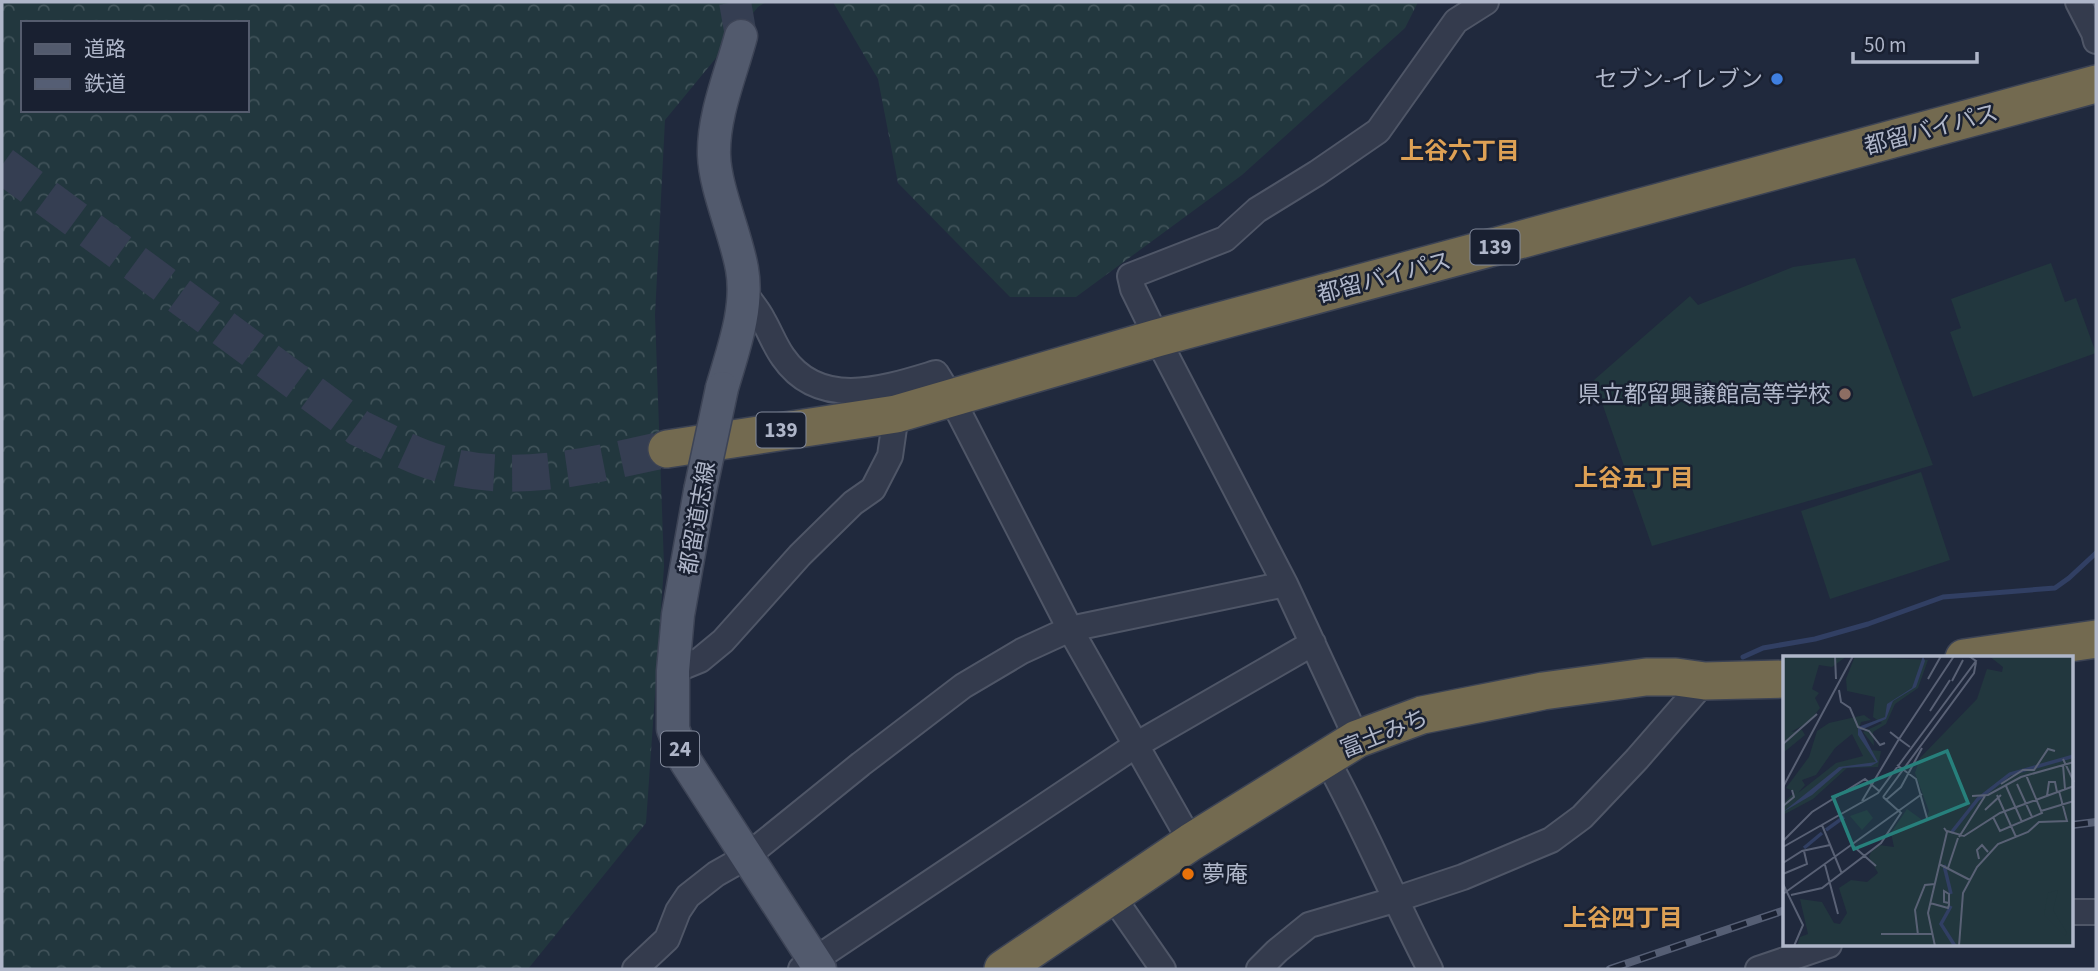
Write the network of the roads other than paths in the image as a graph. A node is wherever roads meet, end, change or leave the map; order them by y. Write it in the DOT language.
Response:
graph roads {
  1 [pos="1486,2"];
  2 [pos="2078,2"];
  3 [pos="741,36"];
  4 [pos="2096,41"];
  5 [pos="2096,84"];
  6 [pos="744,293"];
  7 [pos="1157,338"];
  8 [pos="952,399"];
  9 [pos="896,414"];
  10 [pos="667,449"];
  11 [pos="1284,584"];
  12 [pos="1070,629"];
  13 [pos="2096,639"];
  14 [pos="1313,643"];
  15 [pos="1978,656"];
  16 [pos="673,671"];
  17 [pos="1783,679"];
  18 [pos="1705,681"];
  19 [pos="1357,739"];
  20 [pos="1136,746"];
  21 [pos="1326,758"];
  22 [pos="1191,842"];
  23 [pos="746,857"];
  24 [pos="1111,894"];
  25 [pos="1394,900"];
  26 [pos="2074,912"];
  27 [pos="2096,912"];
  28 [pos="1826,946"];
  29 [pos="812,966"];
  30 [pos="635,969"];
  31 [pos="1003,969"];
  32 [pos="1163,969"];
  33 [pos="1259,969"];
  34 [pos="1430,969"];
  35 [pos="1758,969"];
  1 -- 7 [label="street"];
  2 -- 4 [label="street"];
  3 -- 6 [label="main road, 都留道志線 / 24"];
  5 -- 7 [label="highway, 都留バイパス / 139"];
  6 -- 8 [label="street"];
  6 -- 16 [label="main road, 都留道志線 / 24, bridge"];
  7 -- 8 [label="highway, 都留バイパス / 139"];
  7 -- 11 [label="street"];
  8 -- 9 [label="highway, 都留バイパス / 139"];
  8 -- 12 [label="street"];
  9 -- 10 [label="highway, 都留バイパス / 139"];
  9 -- 16 [label="street"];
  11 -- 12 [label="street"];
  11 -- 14 [label="street"];
  12 -- 20 [label="street"];
  12 -- 23 [label="street"];
  13 -- 15 [label="highway"];
  14 -- 19 [label="street"];
  14 -- 20 [label="street"];
  16 -- 23 [label="main road, 都留道志線 / 24"];
  17 -- 18 [label="highway, 富士みち"];
  18 -- 19 [label="highway, 富士みち"];
  18 -- 25 [label="street"];
  19 -- 21 [label="highway, 富士みち"];
  20 -- 22 [label="street"];
  20 -- 29 [label="street"];
  21 -- 22 [label="highway, 富士みち"];
  21 -- 25 [label="street"];
  22 -- 24 [label="highway, 富士みち"];
  23 -- 29 [label="main road, 都留道志線 / 24"];
  23 -- 30 [label="street"];
  24 -- 31 [label="highway, 富士みち"];
  24 -- 32 [label="street"];
  25 -- 33 [label="street"];
  25 -- 34 [label="street"];
  26 -- 27 [label="street"];
  28 -- 35 [label="street"];
}
